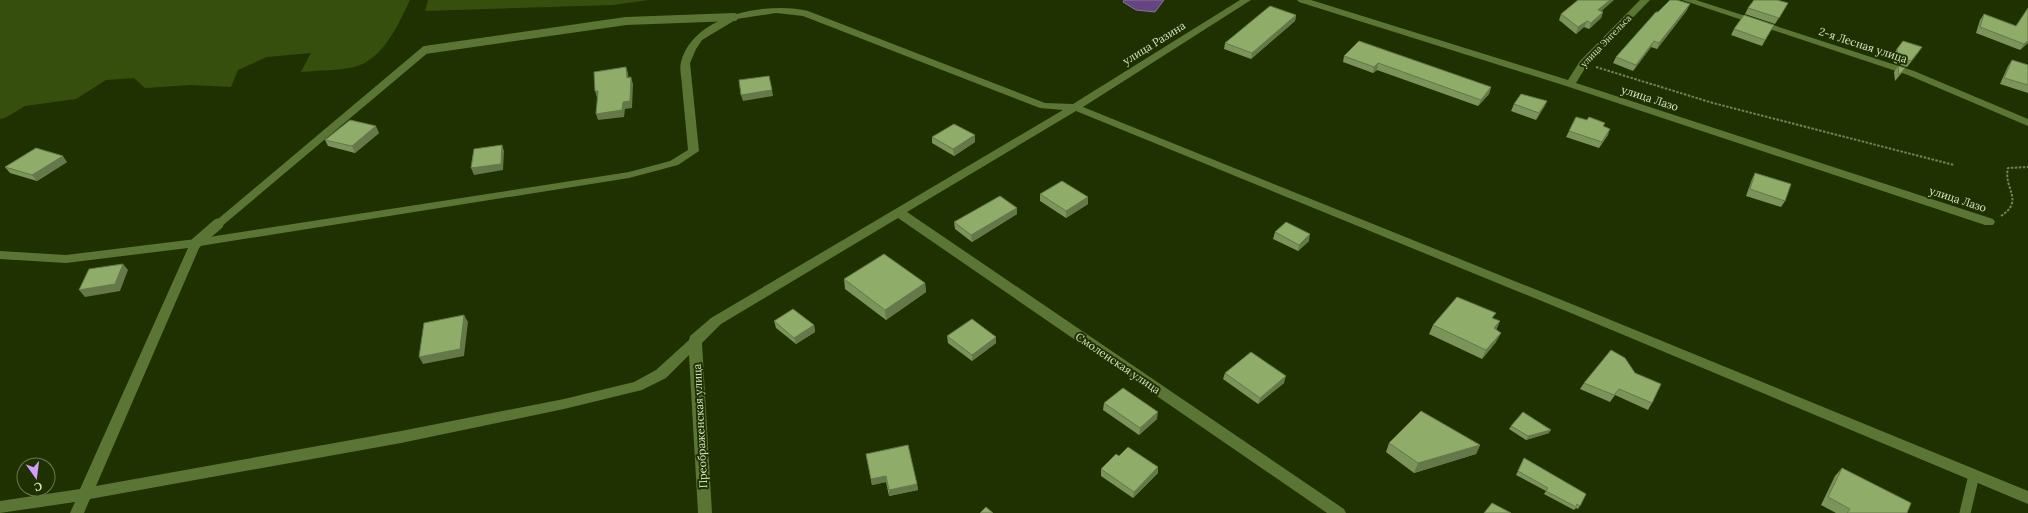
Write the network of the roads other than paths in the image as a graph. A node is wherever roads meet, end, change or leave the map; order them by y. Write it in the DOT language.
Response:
graph roads {
  1 [pos="1246,0"];
  2 [pos="1302,0"];
  3 [pos="1645,0"];
  4 [pos="1687,0"];
  5 [pos="734,17"];
  6 [pos="1570,84"];
  7 [pos="1075,107"];
  8 [pos="2028,123"];
  9 [pos="898,212"];
  10 [pos="1989,222"];
  11 [pos="196,243"];
  12 [pos="0,255"];
  13 [pos="695,339"];
  14 [pos="1974,475"];
  15 [pos="85,494"];
  16 [pos="2028,498"];
  17 [pos="0,507"];
  18 [pos="77,513"];
  19 [pos="705,513"];
  20 [pos="1339,513"];
  21 [pos="1965,513"];
  1 -- 7 [label="street, улица Разина"];
  2 -- 6 [label="street, улица Лазо"];
  3 -- 6 [label="street, улица Энгельса"];
  4 -- 8 [label="street, 2-я Лесная улица"];
  5 -- 7 [label="street"];
  5 -- 11 [label="lane"];
  5 -- 11 [label="street"];
  6 -- 10 [label="street, улица Лазо"];
  7 -- 9 [label="street, улица Разина"];
  7 -- 14 [label="street"];
  9 -- 13 [label="street, улица Разина"];
  9 -- 20 [label="street, Смоленская улица"];
  11 -- 12 [label="street"];
  11 -- 15 [label="street"];
  13 -- 15 [label="street, улица Разина"];
  13 -- 19 [label="street, Преображенская улица"];
  14 -- 16 [label="street"];
  14 -- 21 [label="lane"];
  15 -- 17 [label="street, улица Разина"];
  15 -- 18 [label="street"];
}
